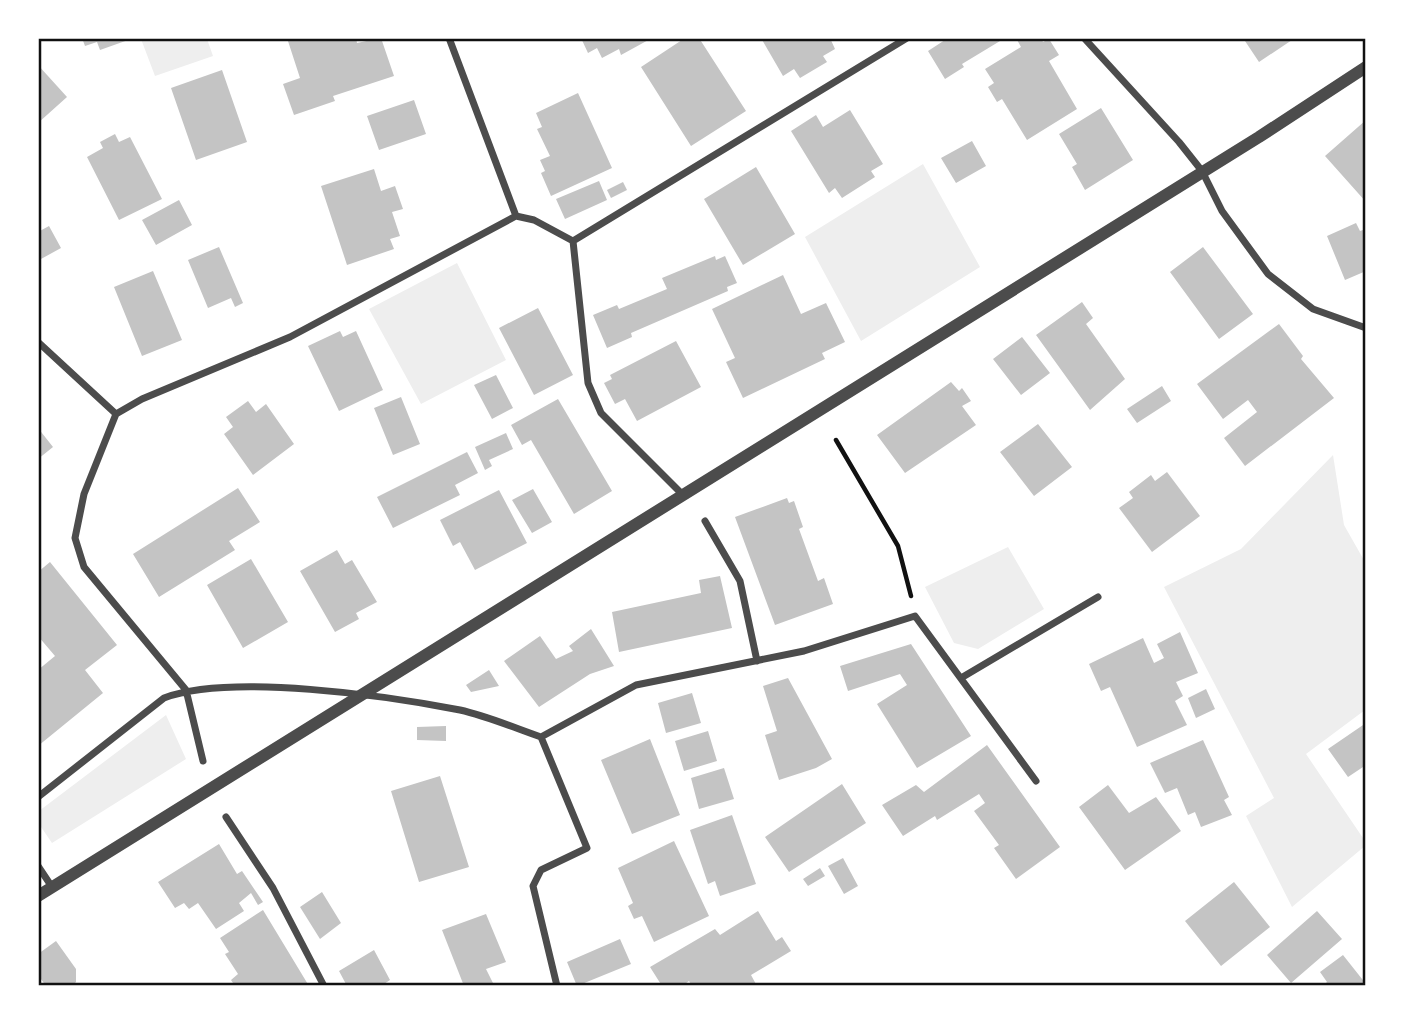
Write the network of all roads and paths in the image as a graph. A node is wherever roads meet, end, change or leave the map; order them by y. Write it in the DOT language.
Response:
graph roads {
  1 [pos="449,38"];
  2 [pos="907,38"];
  3 [pos="1084,38"];
  4 [pos="1366,67"];
  5 [pos="1202,172"];
  6 [pos="516,216"];
  7 [pos="573,242"];
  8 [pos="1366,328"];
  9 [pos="38,342"];
  10 [pos="116,414"];
  11 [pos="836,440"];
  12 [pos="682,494"];
  13 [pos="705,521"];
  14 [pos="1098,597"];
  15 [pos="915,615"];
  16 [pos="757,661"];
  17 [pos="961,678"];
  18 [pos="186,690"];
  19 [pos="360,695"];
  20 [pos="541,737"];
  21 [pos="203,761"];
  22 [pos="1036,781"];
  23 [pos="38,797"];
  24 [pos="226,817"];
  25 [pos="38,866"];
  26 [pos="52,887"];
  27 [pos="38,895"];
  28 [pos="324,985"];
  29 [pos="558,985"];
  1 -- 6 [label="street"];
  2 -- 7 [label="street"];
  3 -- 5 [label="street"];
  4 -- 5 [label="street"];
  5 -- 8 [label="street"];
  5 -- 12 [label="street"];
  6 -- 7 [label="street"];
  6 -- 10 [label="street"];
  7 -- 12 [label="street"];
  9 -- 10 [label="street"];
  10 -- 18 [label="street"];
  11 -- 15 [label="path"];
  12 -- 19 [label="street"];
  13 -- 16 [label="street"];
  14 -- 17 [label="street"];
  15 -- 16 [label="street"];
  15 -- 17 [label="street"];
  16 -- 20 [label="street"];
  17 -- 22 [label="street"];
  18 -- 19 [label="street"];
  18 -- 21 [label="street"];
  18 -- 23 [label="street"];
  19 -- 20 [label="street"];
  19 -- 26 [label="street"];
  20 -- 29 [label="street"];
  24 -- 28 [label="street"];
  25 -- 26 [label="street"];
  26 -- 27 [label="street"];
}
